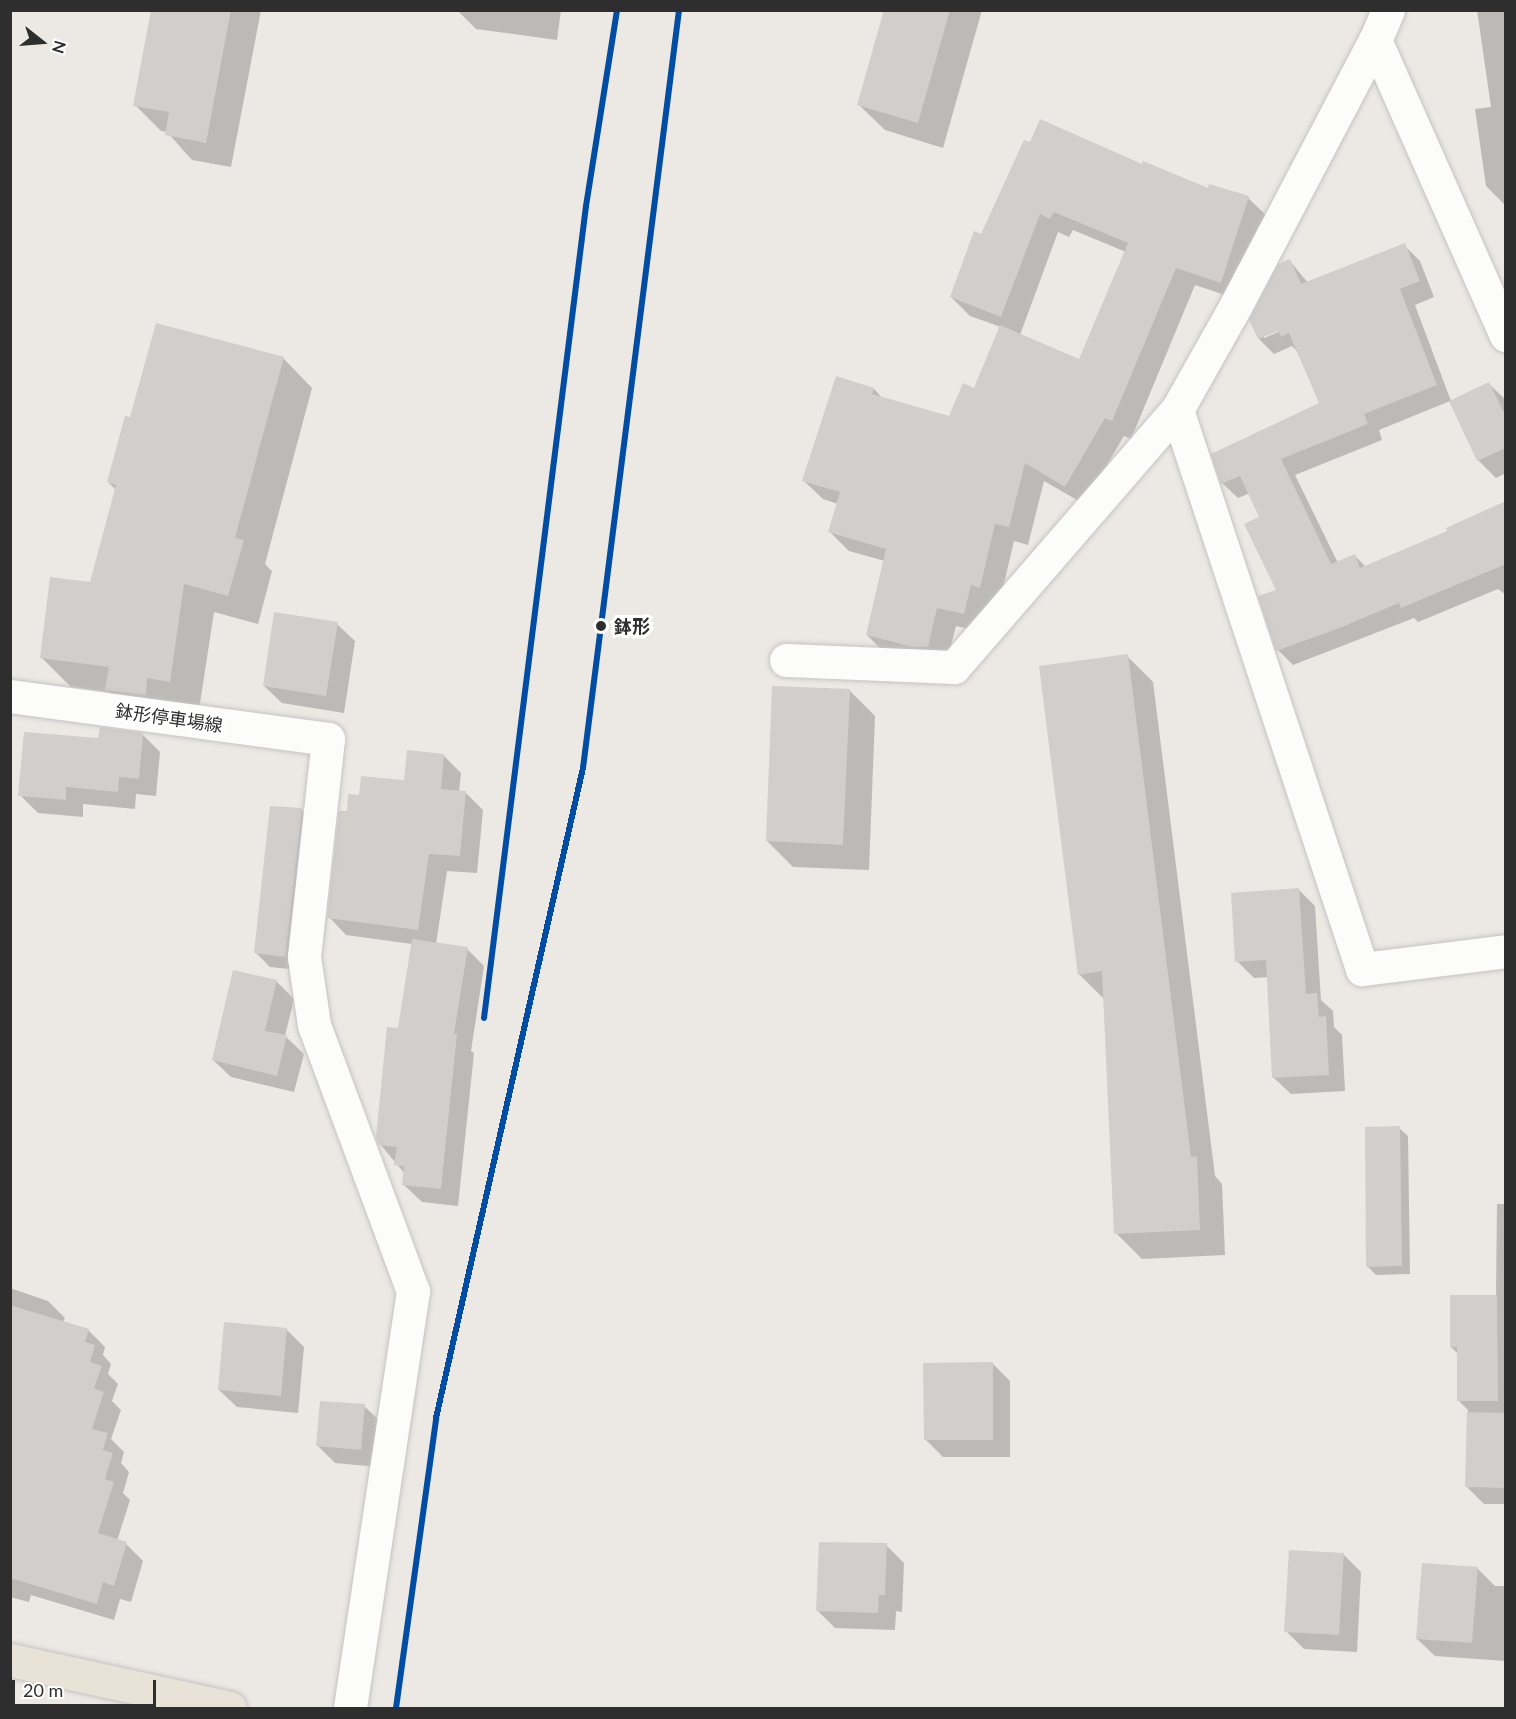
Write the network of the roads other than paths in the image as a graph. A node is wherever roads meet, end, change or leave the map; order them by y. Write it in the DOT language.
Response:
graph roads {
  1 [pos="1388,10"];
  2 [pos="1375,40"];
  3 [pos="1506,334"];
  4 [pos="1177,410"];
  5 [pos="786,660"];
  6 [pos="10,696"];
  7 [pos="1506,951"];
  8 [pos="10,1660"];
  9 [pos="230,1708"];
  10 [pos="350,1708"];
  1 -- 2 [label="street"];
  2 -- 3 [label="street"];
  2 -- 4 [label="street"];
  4 -- 5 [label="street"];
  4 -- 7 [label="street"];
  6 -- 10 [label="street, 鉢形停車場線"];
  8 -- 9 [label="highway"];
}
